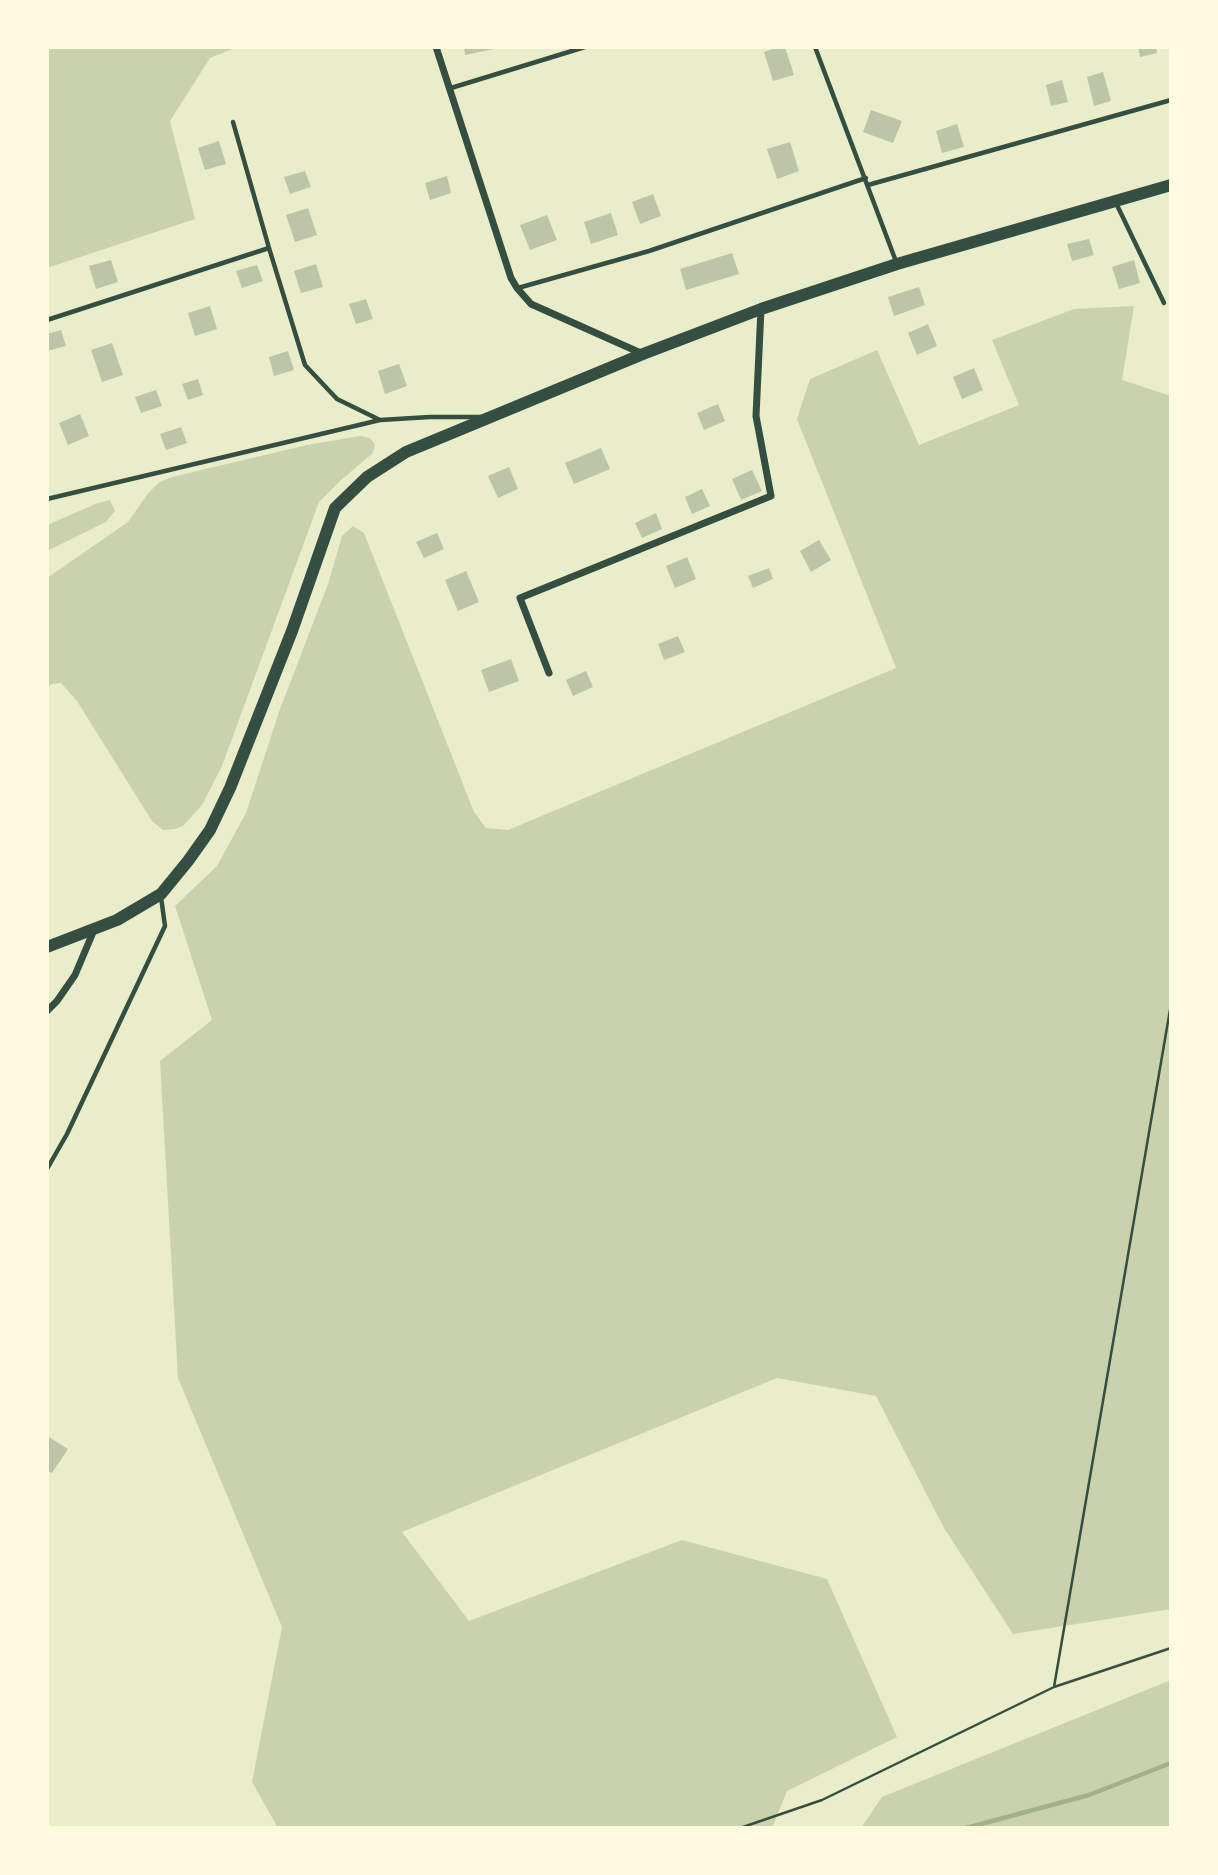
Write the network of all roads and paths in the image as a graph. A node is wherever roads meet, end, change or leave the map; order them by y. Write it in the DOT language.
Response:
graph roads {
  1 [pos="436,47"];
  2 [pos="584,47"];
  3 [pos="815,47"];
  4 [pos="451,88"];
  5 [pos="1171,100"];
  6 [pos="233,122"];
  7 [pos="866,178"];
  8 [pos="868,185"];
  9 [pos="1171,185"];
  10 [pos="1116,202"];
  11 [pos="269,248"];
  12 [pos="897,264"];
  13 [pos="517,288"];
  14 [pos="1164,303"];
  15 [pos="761,309"];
  16 [pos="47,320"];
  17 [pos="643,354"];
  18 [pos="488,417"];
  19 [pos="380,420"];
  20 [pos="47,499"];
  21 [pos="549,673"];
  22 [pos="161,894"];
  23 [pos="94,930"];
  24 [pos="47,947"];
  25 [pos="1171,1003"];
  26 [pos="47,1011"];
  27 [pos="47,1170"];
  28 [pos="1171,1648"];
  29 [pos="1054,1687"];
  30 [pos="740,1828"];
  1 -- 4 [label="street"];
  2 -- 4 [label="lane"];
  3 -- 7 [label="lane"];
  4 -- 13 [label="street"];
  5 -- 8 [label="lane"];
  6 -- 11 [label="lane"];
  7 -- 8 [label="lane"];
  7 -- 13 [label="lane"];
  8 -- 12 [label="lane"];
  9 -- 10 [label="main road"];
  10 -- 12 [label="main road"];
  10 -- 14 [label="lane"];
  11 -- 16 [label="lane"];
  11 -- 19 [label="lane"];
  12 -- 15 [label="main road"];
  13 -- 17 [label="street"];
  15 -- 17 [label="main road"];
  15 -- 21 [label="street"];
  17 -- 18 [label="main road"];
  18 -- 19 [label="lane"];
  18 -- 22 [label="main road"];
  19 -- 20 [label="lane"];
  22 -- 23 [label="main road"];
  22 -- 27 [label="lane"];
  23 -- 24 [label="main road"];
  23 -- 26 [label="street"];
  25 -- 29 [label="path"];
  28 -- 29 [label="path"];
  29 -- 30 [label="path"];
}
